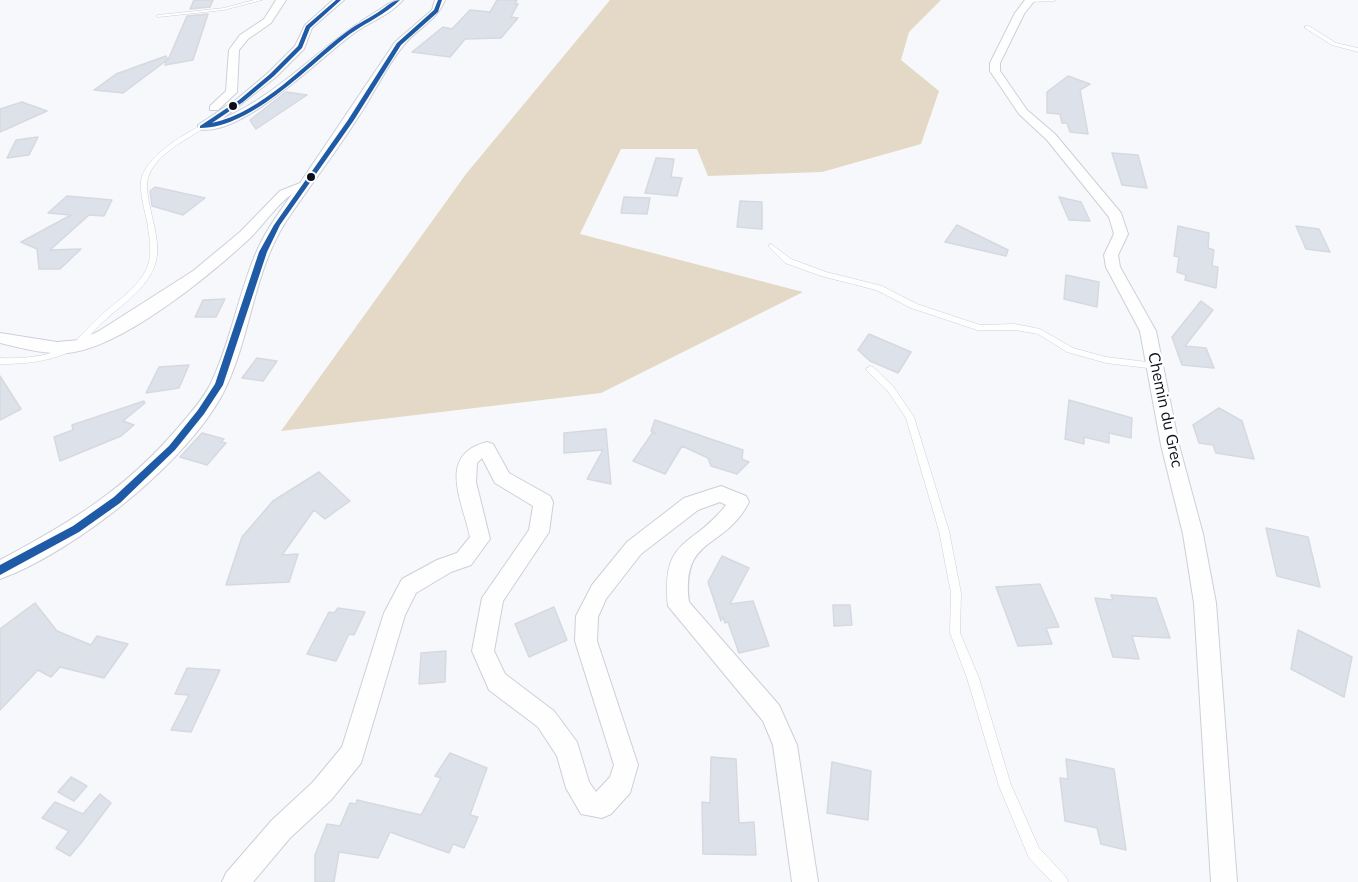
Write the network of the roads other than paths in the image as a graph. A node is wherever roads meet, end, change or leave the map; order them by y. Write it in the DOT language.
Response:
graph roads {
  1 [pos="260,0"];
  2 [pos="281,0"];
  3 [pos="339,0"];
  4 [pos="398,0"];
  5 [pos="440,0"];
  6 [pos="1054,0"];
  7 [pos="1029,1"];
  8 [pos="158,16"];
  9 [pos="1307,27"];
  10 [pos="1358,50"];
  11 [pos="202,127"];
  12 [pos="309,180"];
  13 [pos="771,246"];
  14 [pos="0,338"];
  15 [pos="77,346"];
  16 [pos="0,361"];
  17 [pos="1155,366"];
  18 [pos="870,369"];
  19 [pos="0,570"];
  20 [pos="235,882"];
  21 [pos="805,882"];
  22 [pos="1061,882"];
  23 [pos="1224,882"];
  1 -- 8 [label="lane"];
  2 -- 11 [label="street"];
  3 -- 11 [label="street"];
  4 -- 11 [label="street"];
  5 -- 12 [label="street"];
  6 -- 7 [label="lane"];
  7 -- 17 [label="street, Chemin du Grec"];
  9 -- 10 [label="lane"];
  11 -- 15 [label="lane"];
  12 -- 15 [label="street"];
  12 -- 19 [label="street"];
  13 -- 17 [label="lane"];
  14 -- 15 [label="street"];
  15 -- 16 [label="lane"];
  17 -- 23 [label="street, Chemin du Grec"];
  18 -- 22 [label="lane"];
  20 -- 21 [label="street"];
}
